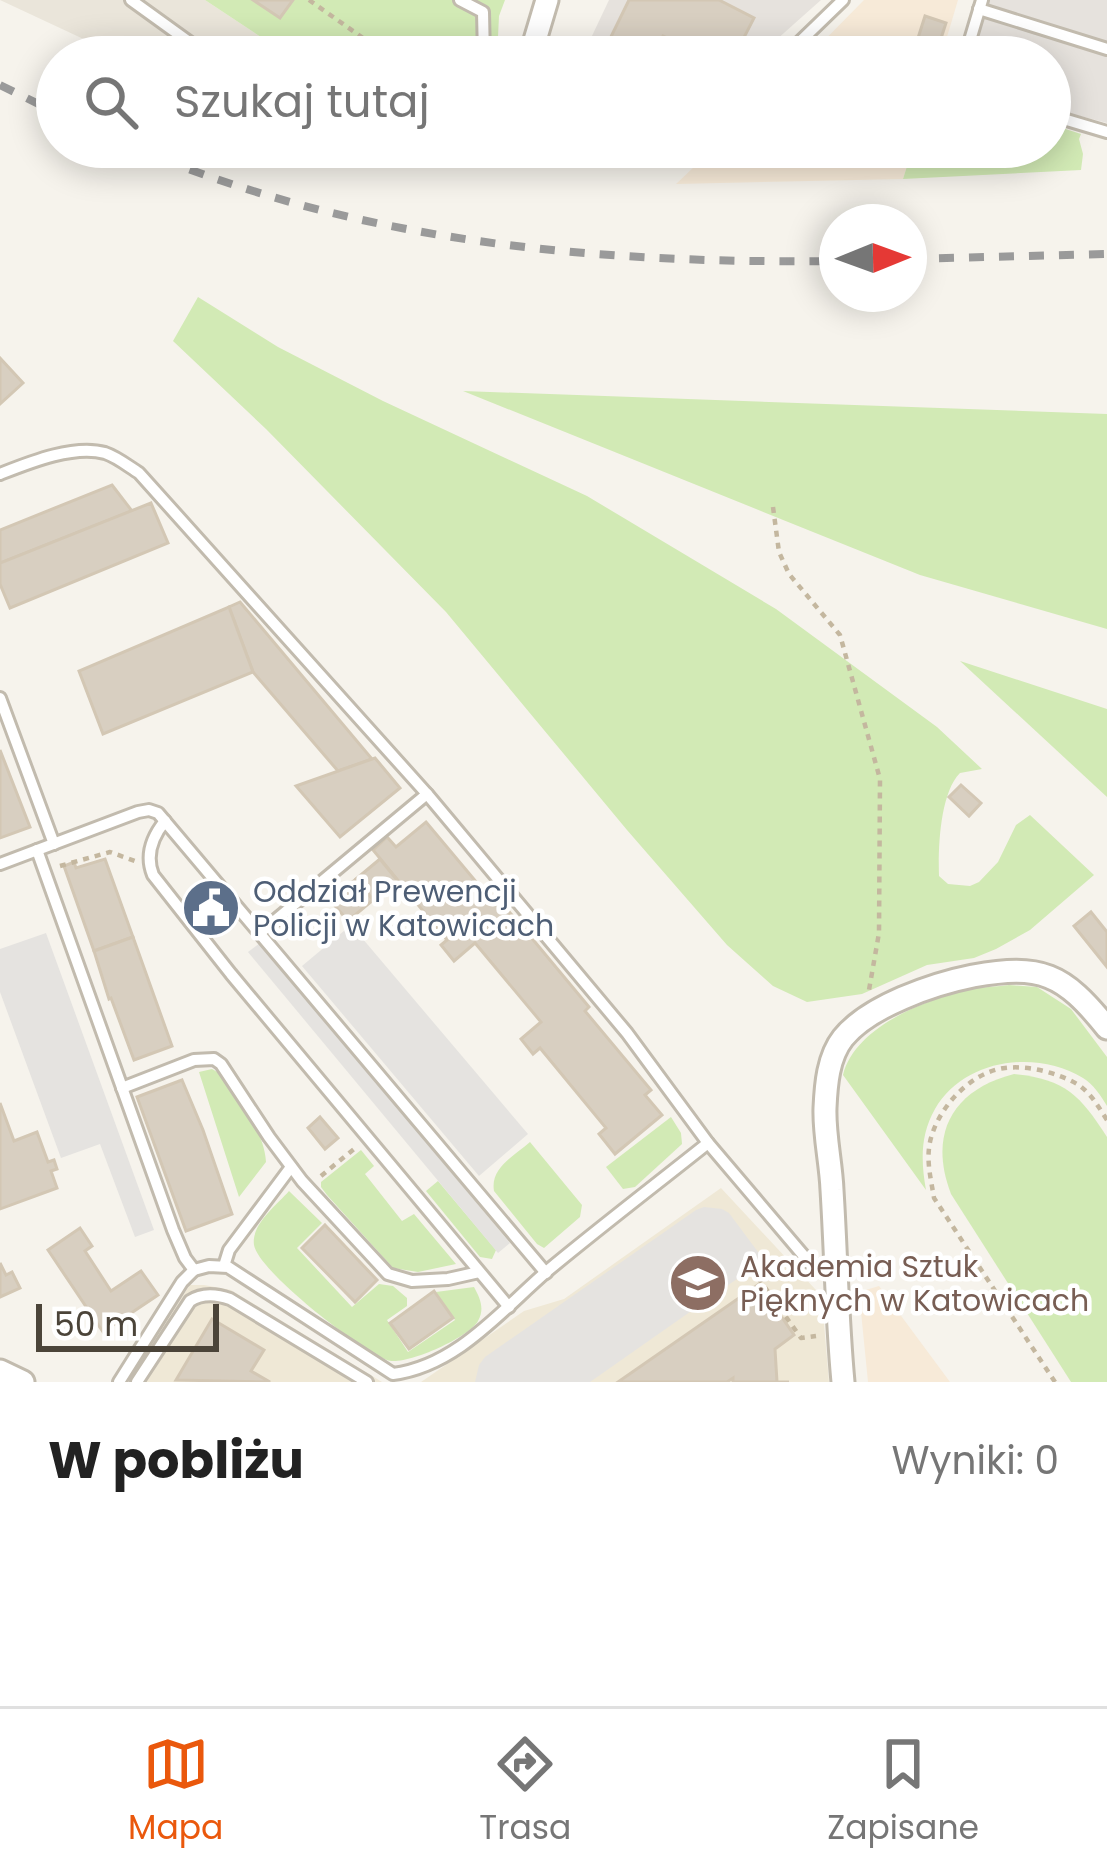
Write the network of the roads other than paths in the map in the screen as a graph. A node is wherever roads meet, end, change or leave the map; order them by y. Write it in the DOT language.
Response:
graph roads {
  1 [pos="131,0"];
  2 [pos="460,0"];
  3 [pos="547,0"];
  4 [pos="843,0"];
  5 [pos="981,5"];
  6 [pos="181,36"];
  7 [pos="484,36"];
  8 [pos="536,36"];
  9 [pos="806,36"];
  10 [pos="971,36"];
  11 [pos="1070,36"];
  12 [pos="1071,36"];
  13 [pos="1107,49"];
  14 [pos="1071,121"];
  15 [pos="1107,132"];
  16 [pos="0,475"];
  17 [pos="0,698"];
  18 [pos="427,794"];
  19 [pos="165,820"];
  20 [pos="54,844"];
  21 [pos="37,850"];
  22 [pos="0,864"];
  23 [pos="260,933"];
  24 [pos="1107,1028"];
  25 [pos="122,1088"];
  26 [pos="708,1143"];
  27 [pos="291,1167"];
  28 [pos="224,1266"];
  29 [pos="836,1269"];
  30 [pos="194,1270"];
  31 [pos="479,1272"];
  32 [pos="546,1273"];
  33 [pos="508,1307"];
  34 [pos="0,1371"];
  35 [pos="23,1382"];
  36 [pos="119,1382"];
  37 [pos="137,1382"];
  38 [pos="367,1382"];
  39 [pos="843,1382"];
  1 -- 6 [label="lane"];
  2 -- 7 [label="lane"];
  3 -- 8 [label="street"];
  4 -- 9 [label="lane"];
  5 -- 10 [label="lane"];
  5 -- 11 [label="lane"];
  12 -- 13 [label="lane"];
  14 -- 15 [label="lane"];
  16 -- 18 [label="lane"];
  17 -- 20 [label="lane"];
  18 -- 23 [label="lane"];
  18 -- 26 [label="lane"];
  19 -- 20 [label="lane"];
  19 -- 23 [label="lane"];
  19 -- 31 [label="lane"];
  20 -- 21 [label="lane"];
  21 -- 22 [label="lane"];
  21 -- 25 [label="lane"];
  23 -- 32 [label="lane"];
  24 -- 29 [label="street"];
  25 -- 27 [label="lane"];
  25 -- 30 [label="lane"];
  26 -- 29 [label="lane"];
  26 -- 32 [label="lane"];
  27 -- 28 [label="lane"];
  27 -- 31 [label="lane"];
  28 -- 30 [label="lane"];
  28 -- 33 [label="lane"];
  29 -- 39 [label="street"];
  30 -- 36 [label="lane"];
  31 -- 33 [label="lane"];
  32 -- 33 [label="lane"];
  34 -- 35 [label="street"];
  37 -- 38 [label="lane"];
}
